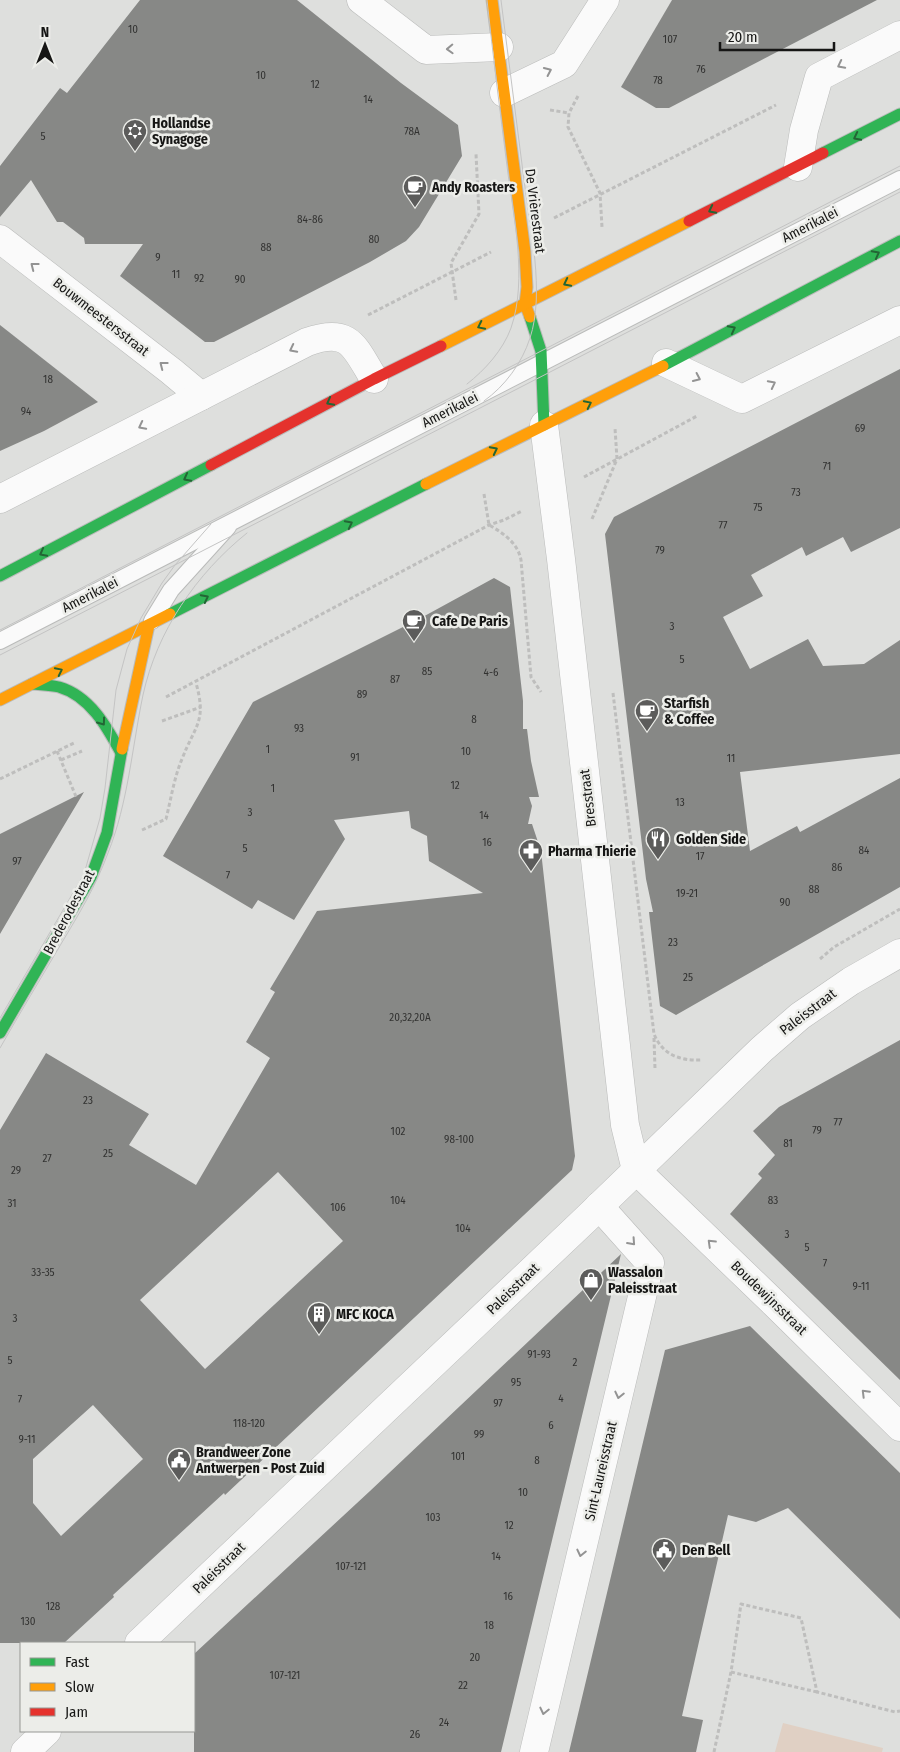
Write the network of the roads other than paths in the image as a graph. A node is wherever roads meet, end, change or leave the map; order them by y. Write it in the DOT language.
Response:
graph roads {
  1 [pos="361,0"];
  2 [pos="492,0"];
  3 [pos="605,0"];
  4 [pos="900,35"];
  5 [pos="499,47"];
  6 [pos="504,93"];
  7 [pos="900,114"];
  8 [pos="798,167"];
  9 [pos="900,179"];
  10 [pos="0,240"];
  11 [pos="900,242"];
  12 [pos="525,304"];
  13 [pos="900,320"];
  14 [pos="542,364"];
  15 [pos="666,364"];
  16 [pos="374,379"];
  17 [pos="201,396"];
  18 [pos="544,425"];
  19 [pos="0,499"];
  20 [pos="236,518"];
  21 [pos="0,576"];
  22 [pos="149,625"];
  23 [pos="0,641"];
  24 [pos="32,684"];
  25 [pos="2,703"];
  26 [pos="121,753"];
  27 [pos="900,953"];
  28 [pos="0,1033"];
  29 [pos="636,1170"];
  30 [pos="599,1206"];
  31 [pos="900,1427"];
  32 [pos="140,1642"];
  33 [pos="46,1732"];
  34 [pos="25,1752"];
  35 [pos="534,1752"];
  5 -- 1 [label="street, one-way"];
  2 -- 5 [label="main road, De Vrièrestraat"];
  6 -- 3 [label="street, one-way"];
  4 -- 8 [label="street, one-way"];
  5 -- 6 [label="main road, De Vrièrestraat"];
  6 -- 12 [label="main road, De Vrièrestraat"];
  7 -- 8 [label="main road, one-way"];
  8 -- 12 [label="main road, one-way"];
  9 -- 14 [label="lane, Amerikalei"];
  17 -- 10 [label="street, Bouwmeestersstraat, one-way"];
  15 -- 11 [label="main road, one-way"];
  12 -- 14 [label="main road, De Vrièrestraat"];
  12 -- 16 [label="main road, one-way"];
  15 -- 13 [label="street, one-way"];
  14 -- 18 [label="main road, De Vrièrestraat"];
  14 -- 20 [label="lane, Amerikalei"];
  18 -- 15 [label="main road, one-way"];
  16 -- 17 [label="street, one-way"];
  16 -- 21 [label="main road, one-way"];
  17 -- 19 [label="street, one-way"];
  22 -- 18 [label="main road, one-way"];
  18 -- 29 [label="street, Bresstraat"];
  20 -- 22 [label="lane, Brederodestraat"];
  20 -- 23 [label="lane, Amerikalei"];
  24 -- 22 [label="main road, one-way"];
  22 -- 26 [label="main road, Brederodestraat"];
  24 -- 25 [label="main road"];
  24 -- 26 [label="main road, one-way"];
  26 -- 28 [label="main road, Brederodestraat"];
  27 -- 29 [label="street, Paleisstraat"];
  29 -- 30 [label="street, Paleisstraat"];
  31 -- 29 [label="street, Boudewijnsstraat, one-way"];
  30 -- 32 [label="street, Paleisstraat"];
  30 -- 35 [label="street, Sint-Laureisstraat, one-way"];
  33 -- 34 [label="street"];
}
